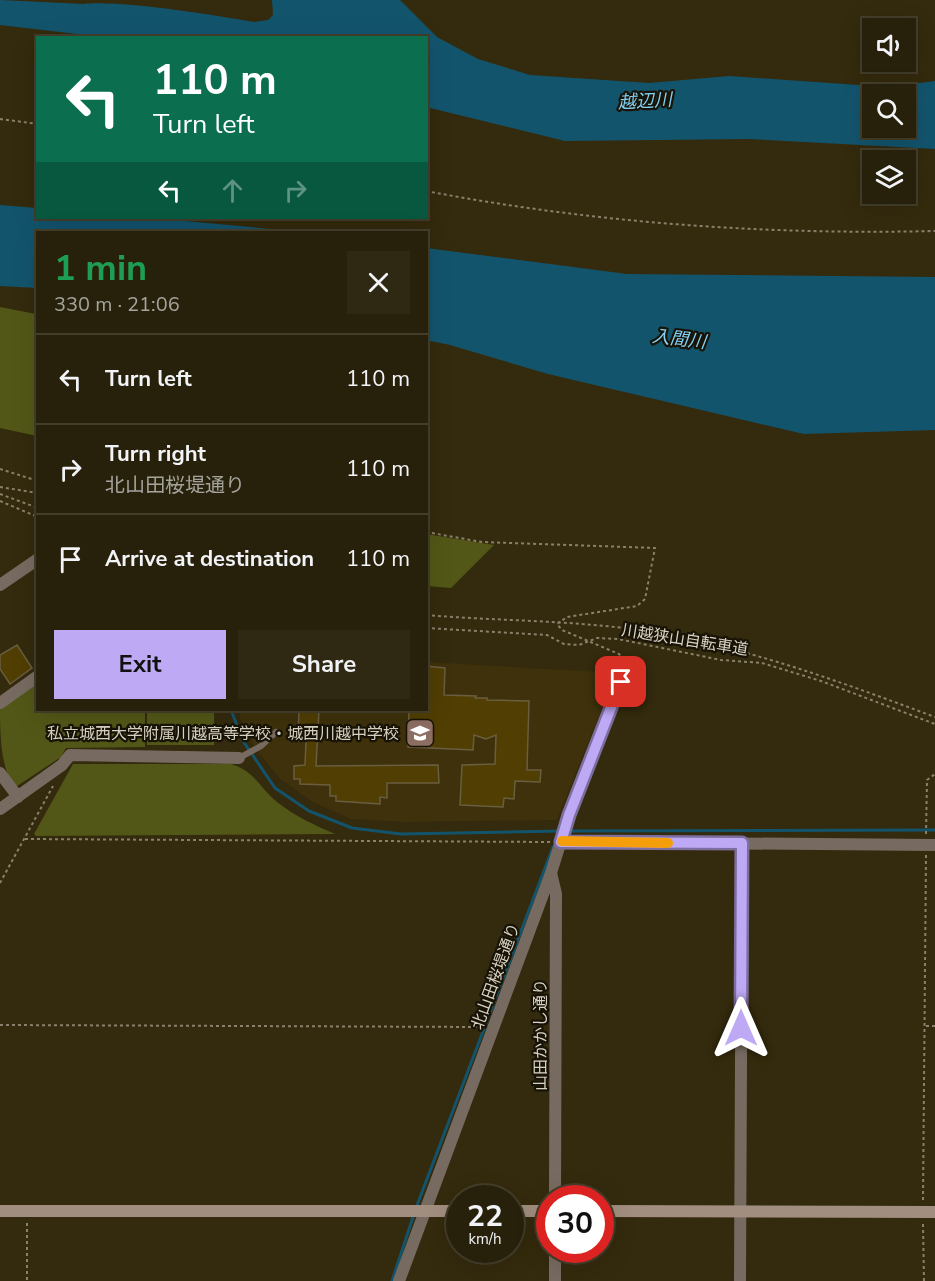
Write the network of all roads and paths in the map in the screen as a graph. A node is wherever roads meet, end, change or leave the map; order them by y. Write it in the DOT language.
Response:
graph roads {
  1 [pos="0,119"];
  2 [pos="36,124"];
  3 [pos="428,191"];
  4 [pos="935,231"];
  5 [pos="0,469"];
  6 [pos="36,480"];
  7 [pos="0,487"];
  8 [pos="36,493"];
  9 [pos="0,494"];
  10 [pos="0,501"];
  11 [pos="36,507"];
  12 [pos="36,516"];
  13 [pos="428,532"];
  14 [pos="36,560"];
  15 [pos="0,585"];
  16 [pos="428,615"];
  17 [pos="557,624"];
  18 [pos="428,628"];
  19 [pos="587,641"];
  20 [pos="36,677"];
  21 [pos="621,682"];
  22 [pos="0,703"];
  23 [pos="935,717"];
  24 [pos="935,724"];
  25 [pos="276,732"];
  26 [pos="241,757"];
  27 [pos="63,765"];
  28 [pos="0,773"];
  29 [pos="935,774"];
  30 [pos="18,797"];
  31 [pos="0,809"];
  32 [pos="25,839"];
  33 [pos="561,842"];
  34 [pos="742,843"];
  35 [pos="929,843"];
  36 [pos="551,873"];
  37 [pos="0,884"];
  38 [pos="0,1025"];
  39 [pos="925,1026"];
  40 [pos="935,1026"];
  41 [pos="492,1031"];
  42 [pos="555,1185"];
  43 [pos="426,1210"];
  44 [pos="0,1211"];
  45 [pos="27,1211"];
  46 [pos="446,1211"];
  47 [pos="614,1211"];
  48 [pos="741,1212"];
  49 [pos="929,1212"];
  50 [pos="555,1263"];
  51 [pos="27,1281"];
  52 [pos="399,1281"];
  53 [pos="555,1281"];
  54 [pos="740,1281"];
  55 [pos="924,1281"];
  1 -- 2 [label="path"];
  3 -- 4 [label="path"];
  5 -- 6 [label="path"];
  7 -- 8 [label="path"];
  9 -- 11 [label="path"];
  10 -- 12 [label="path"];
  13 -- 17 [label="path"];
  14 -- 15 [label="street"];
  16 -- 17 [label="path"];
  17 -- 19 [label="path"];
  17 -- 23 [label="path"];
  18 -- 19 [label="path, 川越狭山自転車道"];
  19 -- 21 [label="path"];
  19 -- 24 [label="path, 川越狭山自転車道"];
  20 -- 22 [label="street"];
  21 -- 33 [label="street, 北山田桜堤通り"];
  25 -- 26 [label="lane"];
  26 -- 27 [label="street"];
  27 -- 30 [label="street"];
  27 -- 32 [label="path"];
  28 -- 30 [label="street"];
  29 -- 35 [label="path"];
  30 -- 31 [label="street"];
  32 -- 33 [label="path"];
  32 -- 37 [label="path"];
  33 -- 34 [label="street"];
  33 -- 36 [label="street, 北山田桜堤通り"];
  34 -- 35 [label="street"];
  34 -- 48 [label="street"];
  35 -- 39 [label="path"];
  36 -- 41 [label="street, 北山田桜堤通り"];
  36 -- 42 [label="street, 山田かかし通り"];
  38 -- 41 [label="path"];
  39 -- 40 [label="path"];
  39 -- 49 [label="path"];
  41 -- 43 [label="street, 北山田桜堤通り"];
  43 -- 45 [label="street"];
  43 -- 46 [label="street"];
  43 -- 52 [label="street, 北山田桜堤通り"];
  44 -- 45 [label="street"];
  45 -- 51 [label="path"];
  47 -- 48 [label="street"];
  48 -- 49 [label="street"];
  48 -- 54 [label="street"];
  49 -- 55 [label="path"];
  50 -- 53 [label="street"];
}
